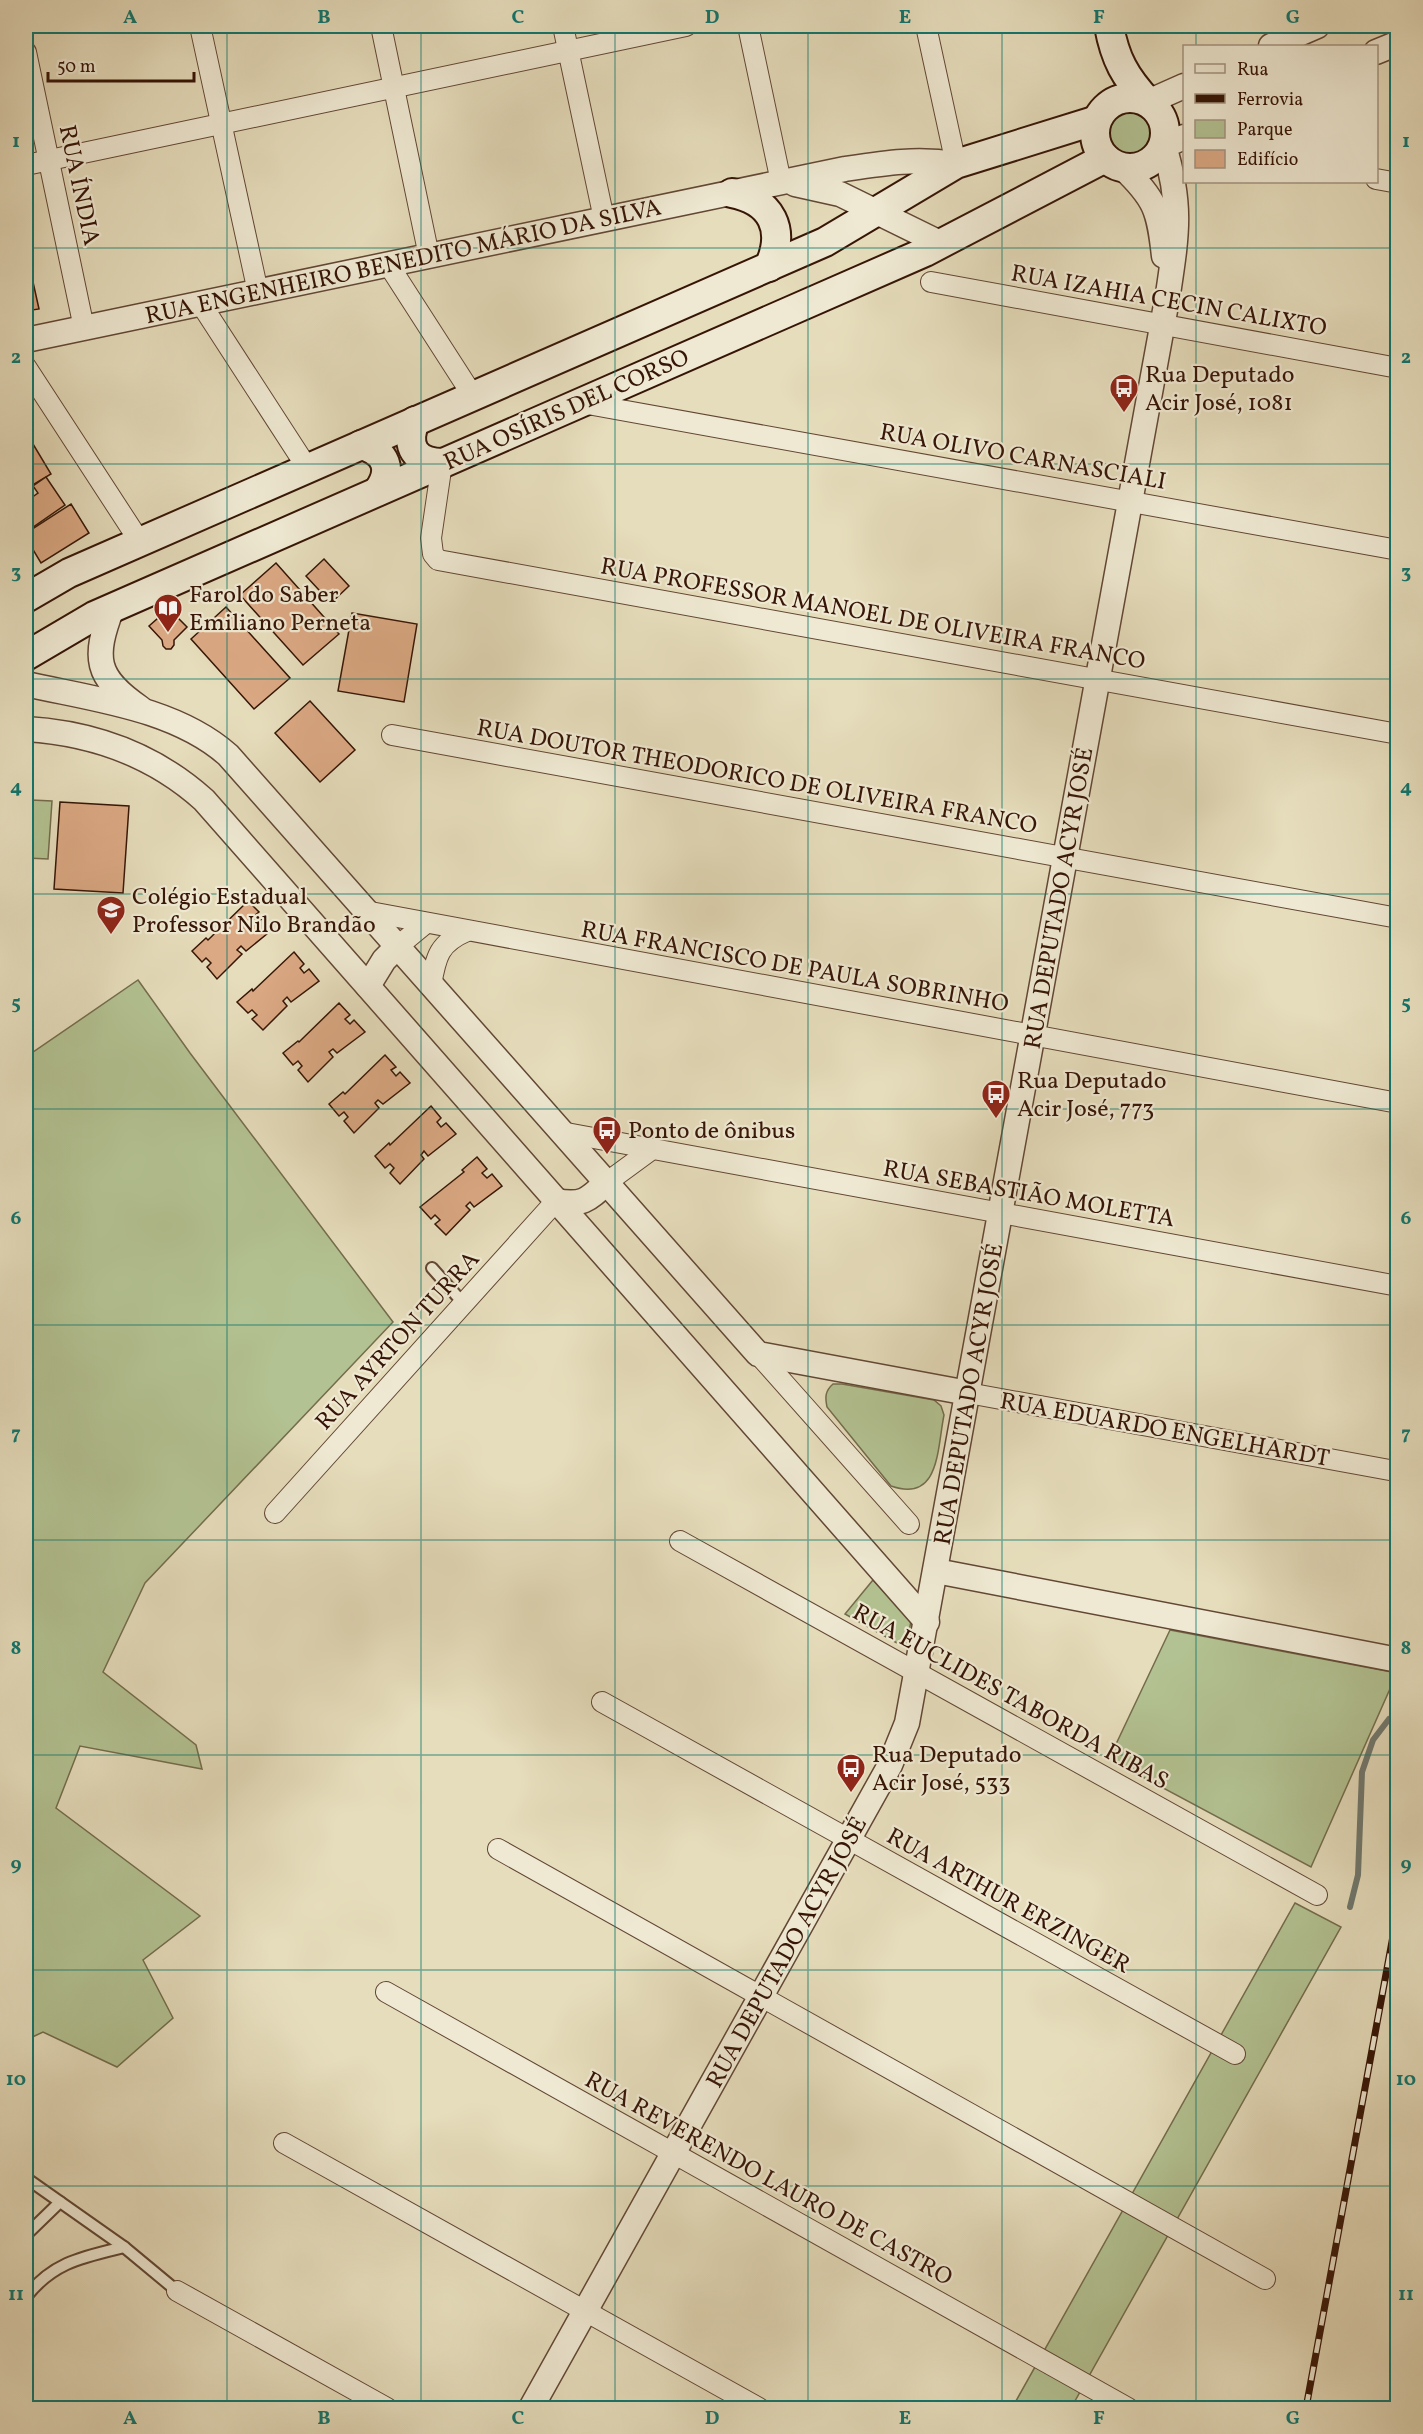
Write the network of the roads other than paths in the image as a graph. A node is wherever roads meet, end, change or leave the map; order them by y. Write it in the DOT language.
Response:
graph roads {
  1 [pos="201,26"];
  2 [pos="381,26"];
  3 [pos="563,26"];
  4 [pos="686,26"];
  5 [pos="748,26"];
  6 [pos="926,26"];
  7 [pos="1317,26"];
  8 [pos="1111,39"];
  9 [pos="1398,43"];
  10 [pos="1273,45"];
  11 [pos="568,51"];
  12 [pos="26,52"];
  13 [pos="1378,52"];
  14 [pos="394,87"];
  15 [pos="1183,87"];
  16 [pos="1148,102"];
  17 [pos="1101,114"];
  18 [pos="221,124"];
  19 [pos="1174,141"];
  20 [pos="48,160"];
  21 [pos="1114,163"];
  22 [pos="956,164"];
  23 [pos="26,165"];
  24 [pos="1378,179"];
  25 [pos="781,182"];
  26 [pos="1398,183"];
  27 [pos="732,193"];
  28 [pos="875,213"];
  29 [pos="604,219"];
  30 [pos="942,244"];
  31 [pos="429,256"];
  32 [pos="388,264"];
  33 [pos="769,267"];
  34 [pos="931,282"];
  35 [pos="258,292"];
  36 [pos="1168,294"];
  37 [pos="201,304"];
  38 [pos="1162,325"];
  39 [pos="84,328"];
  40 [pos="26,340"];
  41 [pos="26,367"];
  42 [pos="1398,368"];
  43 [pos="629,382"];
  44 [pos="473,396"];
  45 [pos="582,402"];
  46 [pos="639,412"];
  47 [pos="415,421"];
  48 [pos="361,445"];
  49 [pos="442,464"];
  50 [pos="308,469"];
  51 [pos="378,491"];
  52 [pos="1130,501"];
  53 [pos="140,542"];
  54 [pos="1398,550"];
  55 [pos="26,597"];
  56 [pos="112,608"];
  57 [pos="26,656"];
  58 [pos="1098,679"];
  59 [pos="26,684"];
  60 [pos="147,712"];
  61 [pos="26,729"];
  62 [pos="1398,734"];
  63 [pos="392,735"];
  64 [pos="1065,858"];
  65 [pos="365,911"];
  66 [pos="1398,918"];
  67 [pos="426,923"];
  68 [pos="467,931"];
  69 [pos="397,947"];
  70 [pos="431,985"];
  71 [pos="368,986"];
  72 [pos="1033,1036"];
  73 [pos="1398,1103"];
  74 [pos="561,1132"];
  75 [pos="651,1150"];
  76 [pos="606,1183"];
  77 [pos="556,1201"];
  78 [pos="1000,1214"];
  79 [pos="432,1268"];
  80 [pos="1398,1286"];
  81 [pos="464,1304"];
  82 [pos="758,1354"];
  83 [pos="968,1393"];
  84 [pos="1395,1471"];
  85 [pos="276,1513"];
  86 [pos="909,1524"];
  87 [pos="680,1541"];
  88 [pos="936,1571"];
  89 [pos="927,1622"];
  90 [pos="1398,1660"];
  91 [pos="917,1673"];
  92 [pos="602,1702"];
  93 [pos="849,1840"];
  94 [pos="498,1850"];
  95 [pos="1317,1895"];
  96 [pos="386,1992"];
  97 [pos="761,1996"];
  98 [pos="1235,2054"];
  99 [pos="284,2143"];
  100 [pos="674,2153"];
  101 [pos="26,2178"];
  102 [pos="60,2202"];
  103 [pos="26,2235"];
  104 [pos="124,2247"];
  105 [pos="1265,2279"];
  106 [pos="177,2291"];
  107 [pos="26,2297"];
  108 [pos="585,2312"];
  109 [pos="387,2409"];
  110 [pos="531,2409"];
  111 [pos="759,2409"];
  112 [pos="1128,2409"];
  1 -- 18 [label="street"];
  2 -- 14 [label="street"];
  3 -- 11 [label="street"];
  4 -- 11 [label="street"];
  5 -- 25 [label="street"];
  6 -- 22 [label="street"];
  7 -- 10 [label="street"];
  8 -- 16 [label="main road"];
  8 -- 17 [label="main road"];
  9 -- 13 [label="street"];
  11 -- 14 [label="street"];
  11 -- 29 [label="street"];
  12 -- 20 [label="street, RUA ÍNDIA"];
  14 -- 18 [label="street"];
  14 -- 31 [label="street"];
  15 -- 16 [label="street"];
  16 -- 17 [label="main road"];
  16 -- 19 [label="main road"];
  17 -- 21 [label="main road"];
  17 -- 22 [label="main road, RUA OSÍRIS DEL CORSO"];
  18 -- 20 [label="street"];
  18 -- 35 [label="street"];
  19 -- 21 [label="main road"];
  19 -- 36 [label="street, RUA DEPUTADO ACYR JOSÉ"];
  20 -- 23 [label="street"];
  20 -- 39 [label="street, RUA ÍNDIA"];
  21 -- 30 [label="main road, RUA OSÍRIS DEL CORSO"];
  21 -- 36 [label="street, RUA DEPUTADO ACYR JOSÉ"];
  22 -- 25 [label="street, RUA ENGENHEIRO BENEDITO MÁRIO DA SILVA"];
  22 -- 28 [label="main road, RUA OSÍRIS DEL CORSO"];
  24 -- 26 [label="street"];
  25 -- 27 [label="street, RUA ENGENHEIRO BENEDITO MÁRIO DA SILVA"];
  25 -- 28 [label="street, RUA ENGENHEIRO BENEDITO MÁRIO DA SILVA"];
  27 -- 29 [label="street, RUA ENGENHEIRO BENEDITO MÁRIO DA SILVA"];
  27 -- 33 [label="main road"];
  28 -- 30 [label="street, RUA ENGENHEIRO BENEDITO MÁRIO DA SILVA"];
  28 -- 33 [label="main road, RUA OSÍRIS DEL CORSO"];
  29 -- 31 [label="street, RUA ENGENHEIRO BENEDITO MÁRIO DA SILVA"];
  30 -- 43 [label="main road, RUA OSÍRIS DEL CORSO"];
  31 -- 32 [label="street, RUA ENGENHEIRO BENEDITO MÁRIO DA SILVA"];
  32 -- 35 [label="street, RUA ENGENHEIRO BENEDITO MÁRIO DA SILVA"];
  32 -- 44 [label="street"];
  33 -- 44 [label="main road, RUA OSÍRIS DEL CORSO"];
  34 -- 38 [label="street, RUA IZAHIA CECIN CALIXTO"];
  35 -- 37 [label="street, RUA ENGENHEIRO BENEDITO MÁRIO DA SILVA"];
  36 -- 38 [label="street, RUA DEPUTADO ACYR JOSÉ"];
  37 -- 39 [label="street, RUA ENGENHEIRO BENEDITO MÁRIO DA SILVA"];
  37 -- 50 [label="street"];
  38 -- 42 [label="street, RUA IZAHIA CECIN CALIXTO"];
  38 -- 52 [label="street, RUA DEPUTADO ACYR JOSÉ"];
  39 -- 40 [label="street, RUA ENGENHEIRO BENEDITO MÁRIO DA SILVA"];
  41 -- 53 [label="street"];
  43 -- 45 [label="main road, RUA OSÍRIS DEL CORSO"];
  43 -- 46 [label="street"];
  44 -- 47 [label="main road, RUA OSÍRIS DEL CORSO"];
  45 -- 46 [label="street, RUA OLIVO CARNASCIALI"];
  45 -- 49 [label="main road, RUA OSÍRIS DEL CORSO"];
  46 -- 52 [label="street, RUA OLIVO CARNASCIALI"];
  47 -- 48 [label="main road, RUA OSÍRIS DEL CORSO"];
  47 -- 49 [label="main road"];
  48 -- 50 [label="main road, RUA OSÍRIS DEL CORSO"];
  48 -- 51 [label="main road"];
  49 -- 51 [label="main road, RUA OSÍRIS DEL CORSO"];
  49 -- 58 [label="street, RUA PROFESSOR MANOEL DE OLIVEIRA FRANCO"];
  50 -- 53 [label="main road, RUA OSÍRIS DEL CORSO"];
  51 -- 56 [label="main road, RUA OSÍRIS DEL CORSO"];
  52 -- 54 [label="street, RUA OLIVO CARNASCIALI"];
  52 -- 58 [label="street, RUA DEPUTADO ACYR JOSÉ"];
  53 -- 55 [label="main road, RUA OSÍRIS DEL CORSO"];
  56 -- 57 [label="main road, RUA OSÍRIS DEL CORSO"];
  56 -- 60 [label="street"];
  58 -- 62 [label="street, RUA PROFESSOR MANOEL DE OLIVEIRA FRANCO"];
  58 -- 64 [label="street, RUA DEPUTADO ACYR JOSÉ"];
  59 -- 60 [label="street"];
  60 -- 65 [label="street"];
  61 -- 71 [label="street"];
  63 -- 64 [label="street, RUA DOUTOR THEODORICO DE OLIVEIRA FRANCO"];
  64 -- 66 [label="street, RUA DOUTOR THEODORICO DE OLIVEIRA FRANCO"];
  64 -- 72 [label="street, RUA DEPUTADO ACYR JOSÉ"];
  65 -- 67 [label="street, RUA FRANCISCO DE PAULA SOBRINHO"];
  65 -- 69 [label="street"];
  67 -- 68 [label="street, RUA FRANCISCO DE PAULA SOBRINHO"];
  67 -- 69 [label="street"];
  68 -- 70 [label="street"];
  68 -- 72 [label="street, RUA FRANCISCO DE PAULA SOBRINHO"];
  69 -- 70 [label="street"];
  69 -- 71 [label="street"];
  70 -- 74 [label="street"];
  71 -- 77 [label="street"];
  72 -- 73 [label="street, RUA FRANCISCO DE PAULA SOBRINHO"];
  72 -- 78 [label="street, RUA DEPUTADO ACYR JOSÉ"];
  74 -- 75 [label="street, RUA SEBASTIÃO MOLETTA"];
  74 -- 76 [label="street"];
  75 -- 76 [label="street"];
  75 -- 78 [label="street, RUA SEBASTIÃO MOLETTA"];
  76 -- 77 [label="street"];
  76 -- 82 [label="street"];
  77 -- 81 [label="street, RUA AYRTON TURRA"];
  77 -- 89 [label="street"];
  78 -- 80 [label="street, RUA SEBASTIÃO MOLETTA"];
  78 -- 83 [label="street, RUA DEPUTADO ACYR JOSÉ"];
  79 -- 81 [label="lane"];
  81 -- 85 [label="street, RUA AYRTON TURRA"];
  82 -- 83 [label="street, RUA EDUARDO ENGELHARDT"];
  82 -- 86 [label="street"];
  83 -- 84 [label="street, RUA EDUARDO ENGELHARDT"];
  83 -- 88 [label="street, RUA DEPUTADO ACYR JOSÉ"];
  87 -- 91 [label="street, RUA EUCLIDES TABORDA RIBAS"];
  88 -- 89 [label="street, RUA DEPUTADO ACYR JOSÉ"];
  88 -- 90 [label="street"];
  89 -- 91 [label="street, RUA DEPUTADO ACYR JOSÉ"];
  91 -- 93 [label="street, RUA DEPUTADO ACYR JOSÉ"];
  91 -- 95 [label="street, RUA EUCLIDES TABORDA RIBAS"];
  92 -- 93 [label="street, RUA ARTHUR ERZINGER"];
  93 -- 97 [label="street, RUA DEPUTADO ACYR JOSÉ"];
  93 -- 98 [label="street, RUA ARTHUR ERZINGER"];
  94 -- 97 [label="street"];
  96 -- 100 [label="street, RUA REVERENDO LAURO DE CASTRO"];
  97 -- 100 [label="street, RUA DEPUTADO ACYR JOSÉ"];
  97 -- 105 [label="street"];
  99 -- 108 [label="street"];
  100 -- 108 [label="street, RUA DEPUTADO ACYR JOSÉ"];
  100 -- 112 [label="street, RUA REVERENDO LAURO DE CASTRO"];
  101 -- 102 [label="lane"];
  102 -- 103 [label="lane"];
  102 -- 104 [label="lane"];
  104 -- 106 [label="lane"];
  104 -- 107 [label="lane"];
  106 -- 109 [label="street"];
  108 -- 110 [label="street, RUA DEPUTADO ACYR JOSÉ"];
  108 -- 111 [label="street"];
}
